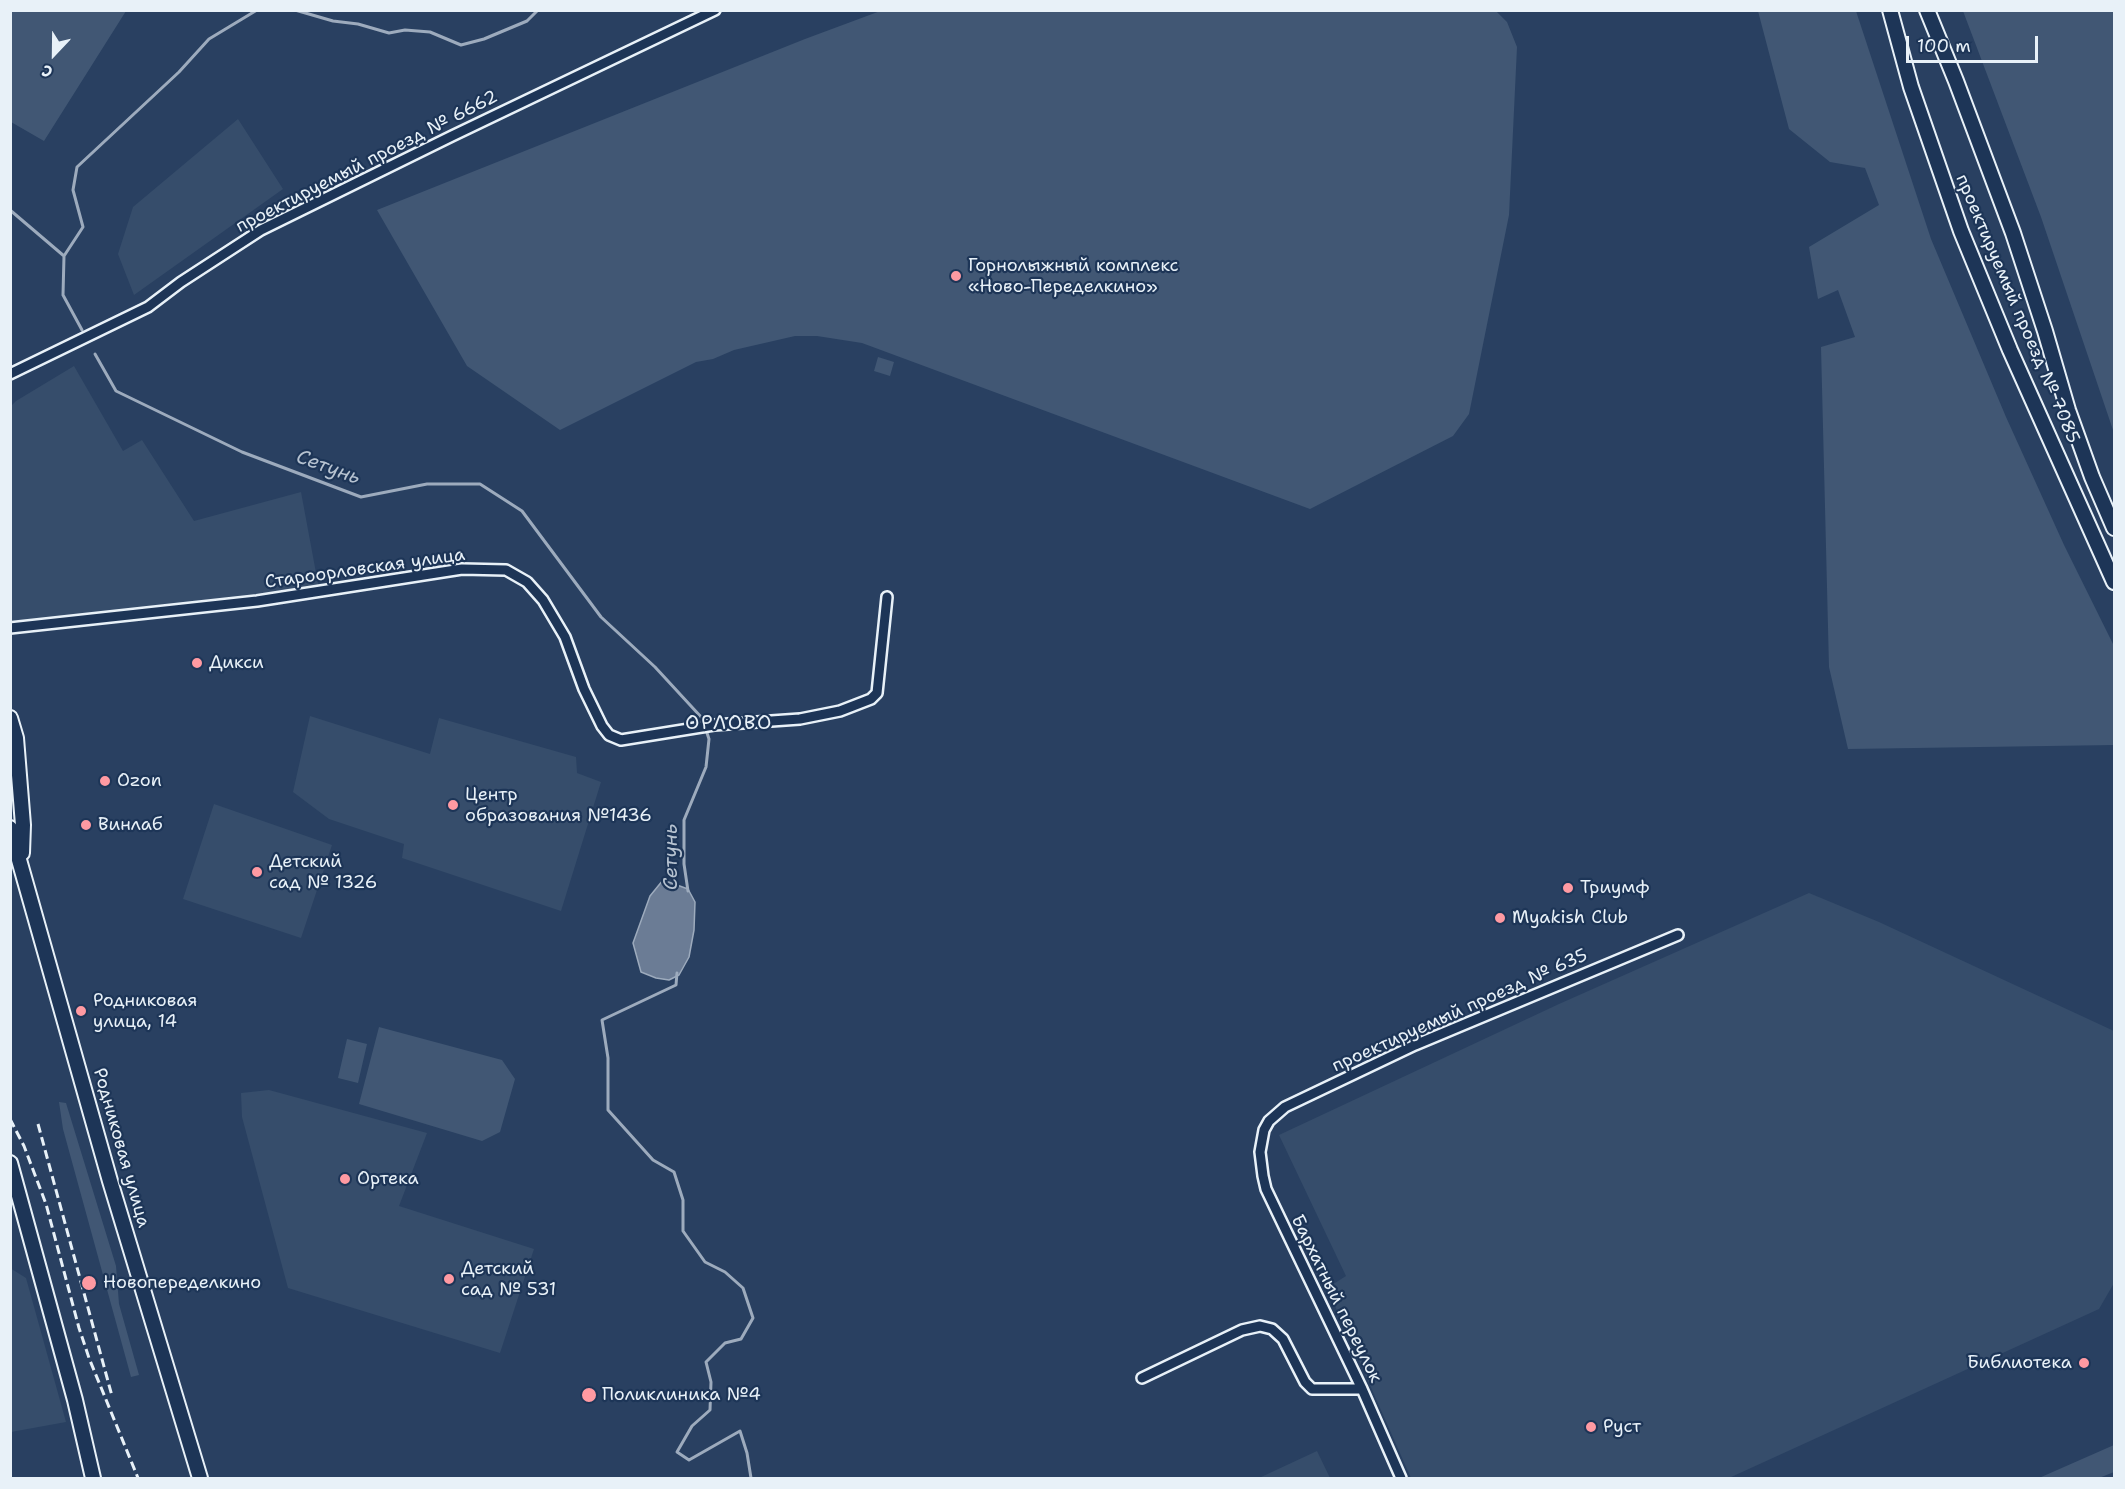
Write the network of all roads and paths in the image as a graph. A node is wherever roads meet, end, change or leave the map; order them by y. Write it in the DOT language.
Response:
graph roads {
  1 [pos="715,10"];
  2 [pos="1890,10"];
  3 [pos="1927,10"];
  4 [pos="10,374"];
  5 [pos="2115,528"];
  6 [pos="2115,582"];
  7 [pos="887,597"];
  8 [pos="10,628"];
  9 [pos="10,718"];
  10 [pos="10,828"];
  11 [pos="22,870"];
  12 [pos="1678,935"];
  13 [pos="1264,1130"];
  14 [pos="10,1163"];
  15 [pos="1142,1378"];
  16 [pos="1362,1389"];
  17 [pos="93,1479"];
  18 [pos="200,1479"];
  19 [pos="1401,1479"];
  1 -- 4 [label="street, проектируемый проезд № 6662"];
  2 -- 6 [label="main road, проектируемый проезд № 7085"];
  3 -- 5 [label="main road, проектируемый проезд № 7085"];
  7 -- 8 [label="street, Староорловская улица"];
  9 -- 11 [label="main road"];
  10 -- 11 [label="main road, Родниковая улица"];
  11 -- 18 [label="main road, Родниковая улица"];
  12 -- 13 [label="street, проектируемый проезд № 635"];
  13 -- 16 [label="street, Бархатный переулок"];
  14 -- 17 [label="main road"];
  15 -- 16 [label="street"];
  16 -- 19 [label="street, Бархатный переулок"];
}
